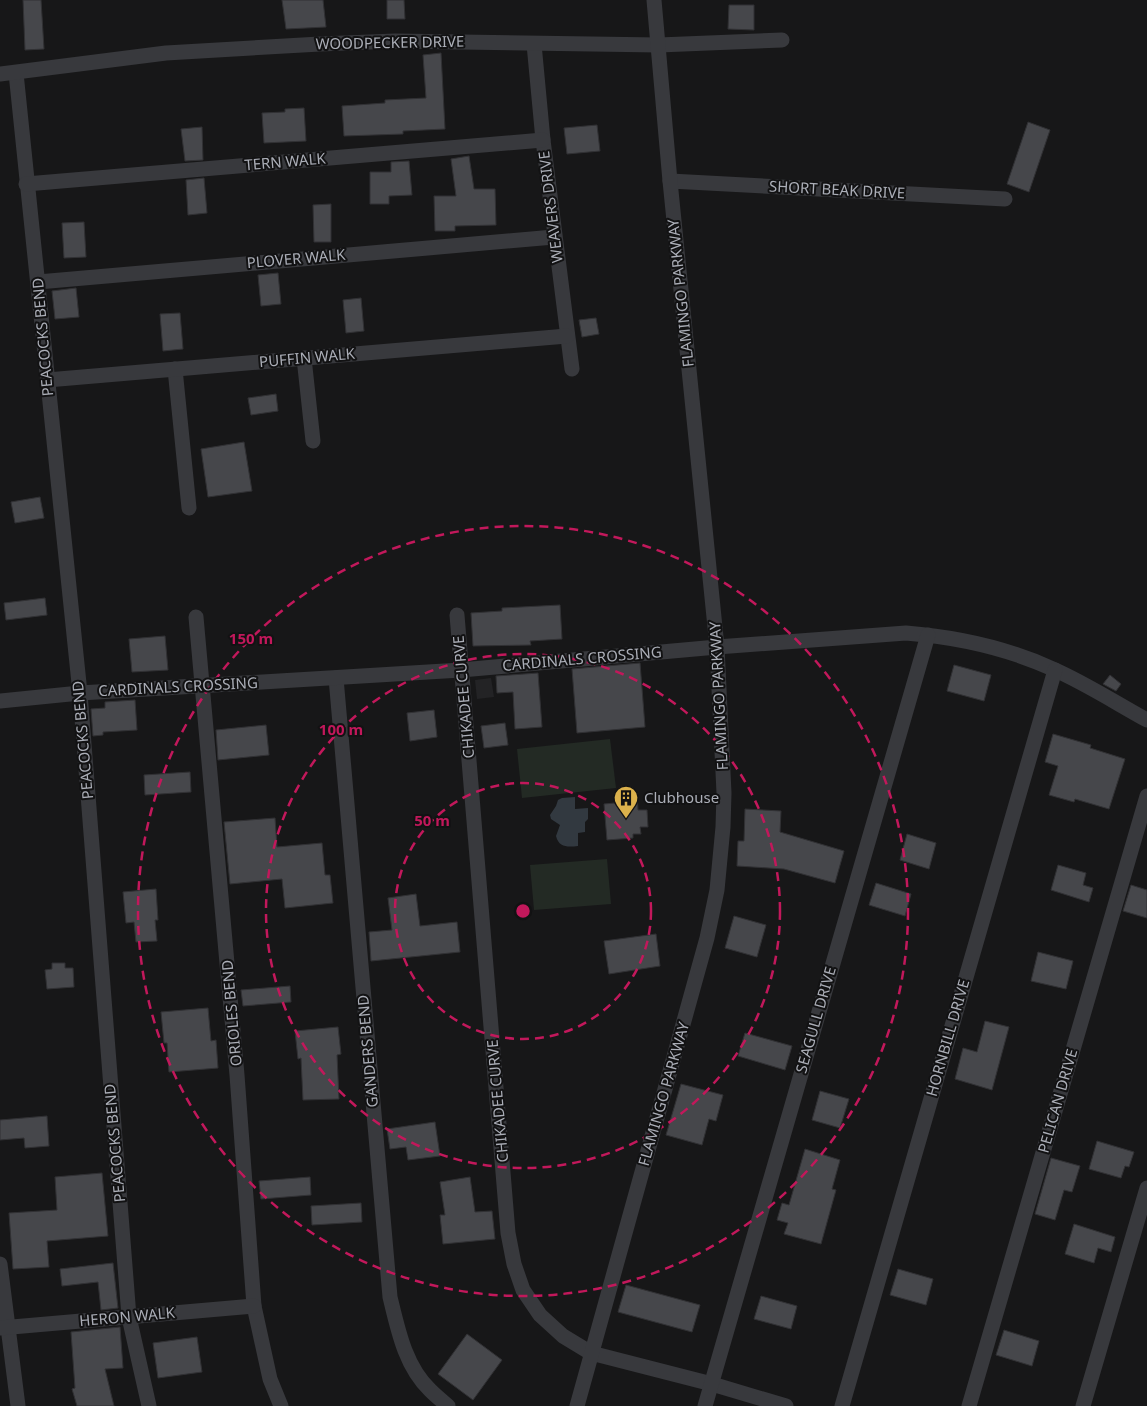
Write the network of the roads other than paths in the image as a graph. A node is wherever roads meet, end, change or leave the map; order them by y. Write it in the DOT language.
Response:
graph roads {
  1 [pos="654,0"];
  2 [pos="782,40"];
  3 [pos="534,44"];
  4 [pos="659,45"];
  5 [pos="16,73"];
  6 [pos="0,74"];
  7 [pos="543,140"];
  8 [pos="670,181"];
  9 [pos="26,184"];
  10 [pos="1005,199"];
  11 [pos="554,237"];
  12 [pos="38,282"];
  13 [pos="567,336"];
  14 [pos="304,358"];
  15 [pos="175,369"];
  16 [pos="572,369"];
  17 [pos="47,380"];
  18 [pos="313,441"];
  19 [pos="189,508"];
  20 [pos="457,615"];
  21 [pos="196,617"];
  22 [pos="928,635"];
  23 [pos="717,647"];
  24 [pos="461,670"];
  25 [pos="1055,670"];
  26 [pos="336,678"];
  27 [pos="202,686"];
  28 [pos="80,693"];
  29 [pos="0,700"];
  30 [pos="1147,720"];
  31 [pos="1147,796"];
  32 [pos="1147,1188"];
  33 [pos="0,1264"];
  34 [pos="254,1306"];
  35 [pos="129,1317"];
  36 [pos="3,1328"];
  37 [pos="591,1353"];
  38 [pos="712,1384"];
  39 [pos="18,1406"];
  40 [pos="149,1406"];
  41 [pos="281,1406"];
  42 [pos="448,1406"];
  43 [pos="577,1406"];
  44 [pos="705,1406"];
  45 [pos="786,1406"];
  46 [pos="842,1406"];
  47 [pos="969,1406"];
  48 [pos="1083,1406"];
  1 -- 4 [label="street, FLAMINGO PARKWAY"];
  2 -- 4 [label="street, WOODPECKER DRIVE"];
  3 -- 4 [label="street, WOODPECKER DRIVE"];
  3 -- 5 [label="street, WOODPECKER DRIVE"];
  3 -- 7 [label="street, WEAVERS DRIVE"];
  4 -- 8 [label="street, FLAMINGO PARKWAY"];
  5 -- 6 [label="street, WOODPECKER DRIVE"];
  5 -- 9 [label="street, PEACOCKS BEND"];
  7 -- 9 [label="street, TERN WALK"];
  7 -- 11 [label="street, WEAVERS DRIVE"];
  8 -- 10 [label="street, SHORT BEAK DRIVE"];
  8 -- 23 [label="street, FLAMINGO PARKWAY"];
  9 -- 12 [label="street, PEACOCKS BEND"];
  11 -- 12 [label="street, PLOVER WALK"];
  11 -- 13 [label="street, WEAVERS DRIVE"];
  12 -- 17 [label="street, PEACOCKS BEND"];
  13 -- 14 [label="street, PUFFIN WALK"];
  13 -- 16 [label="street, WEAVERS DRIVE"];
  14 -- 15 [label="street, PUFFIN WALK"];
  14 -- 18 [label="street"];
  15 -- 17 [label="street, PUFFIN WALK"];
  15 -- 19 [label="street"];
  17 -- 28 [label="street, PEACOCKS BEND"];
  20 -- 24 [label="street, CHIKADEE CURVE"];
  21 -- 27 [label="street, ORIOLES BEND"];
  22 -- 23 [label="street, CARDINALS CROSSING"];
  22 -- 25 [label="street, CARDINALS CROSSING"];
  22 -- 38 [label="street, SEAGULL DRIVE"];
  23 -- 24 [label="street, CARDINALS CROSSING"];
  23 -- 37 [label="street, FLAMINGO PARKWAY"];
  24 -- 26 [label="street, CARDINALS CROSSING"];
  24 -- 37 [label="street, CHIKADEE CURVE"];
  25 -- 30 [label="street, CARDINALS CROSSING"];
  25 -- 46 [label="street, HORNBILL DRIVE"];
  26 -- 27 [label="street, CARDINALS CROSSING"];
  26 -- 42 [label="street, GANDERS BEND"];
  27 -- 28 [label="street, CARDINALS CROSSING"];
  27 -- 34 [label="street, ORIOLES BEND"];
  28 -- 29 [label="street, CARDINALS CROSSING"];
  28 -- 35 [label="street, PEACOCKS BEND"];
  31 -- 47 [label="street, PELICAN DRIVE"];
  32 -- 48 [label="street"];
  33 -- 36 [label="street"];
  34 -- 35 [label="street, HERON WALK"];
  34 -- 41 [label="street, ORIOLES BEND"];
  35 -- 36 [label="street, HERON WALK"];
  35 -- 40 [label="street, PEACOCKS BEND"];
  36 -- 39 [label="street"];
  37 -- 38 [label="street, CHIKADEE CURVE"];
  37 -- 43 [label="street, FLAMINGO PARKWAY"];
  38 -- 44 [label="street, SEAGULL DRIVE"];
  38 -- 45 [label="street, CHIKADEE CURVE"];
}
